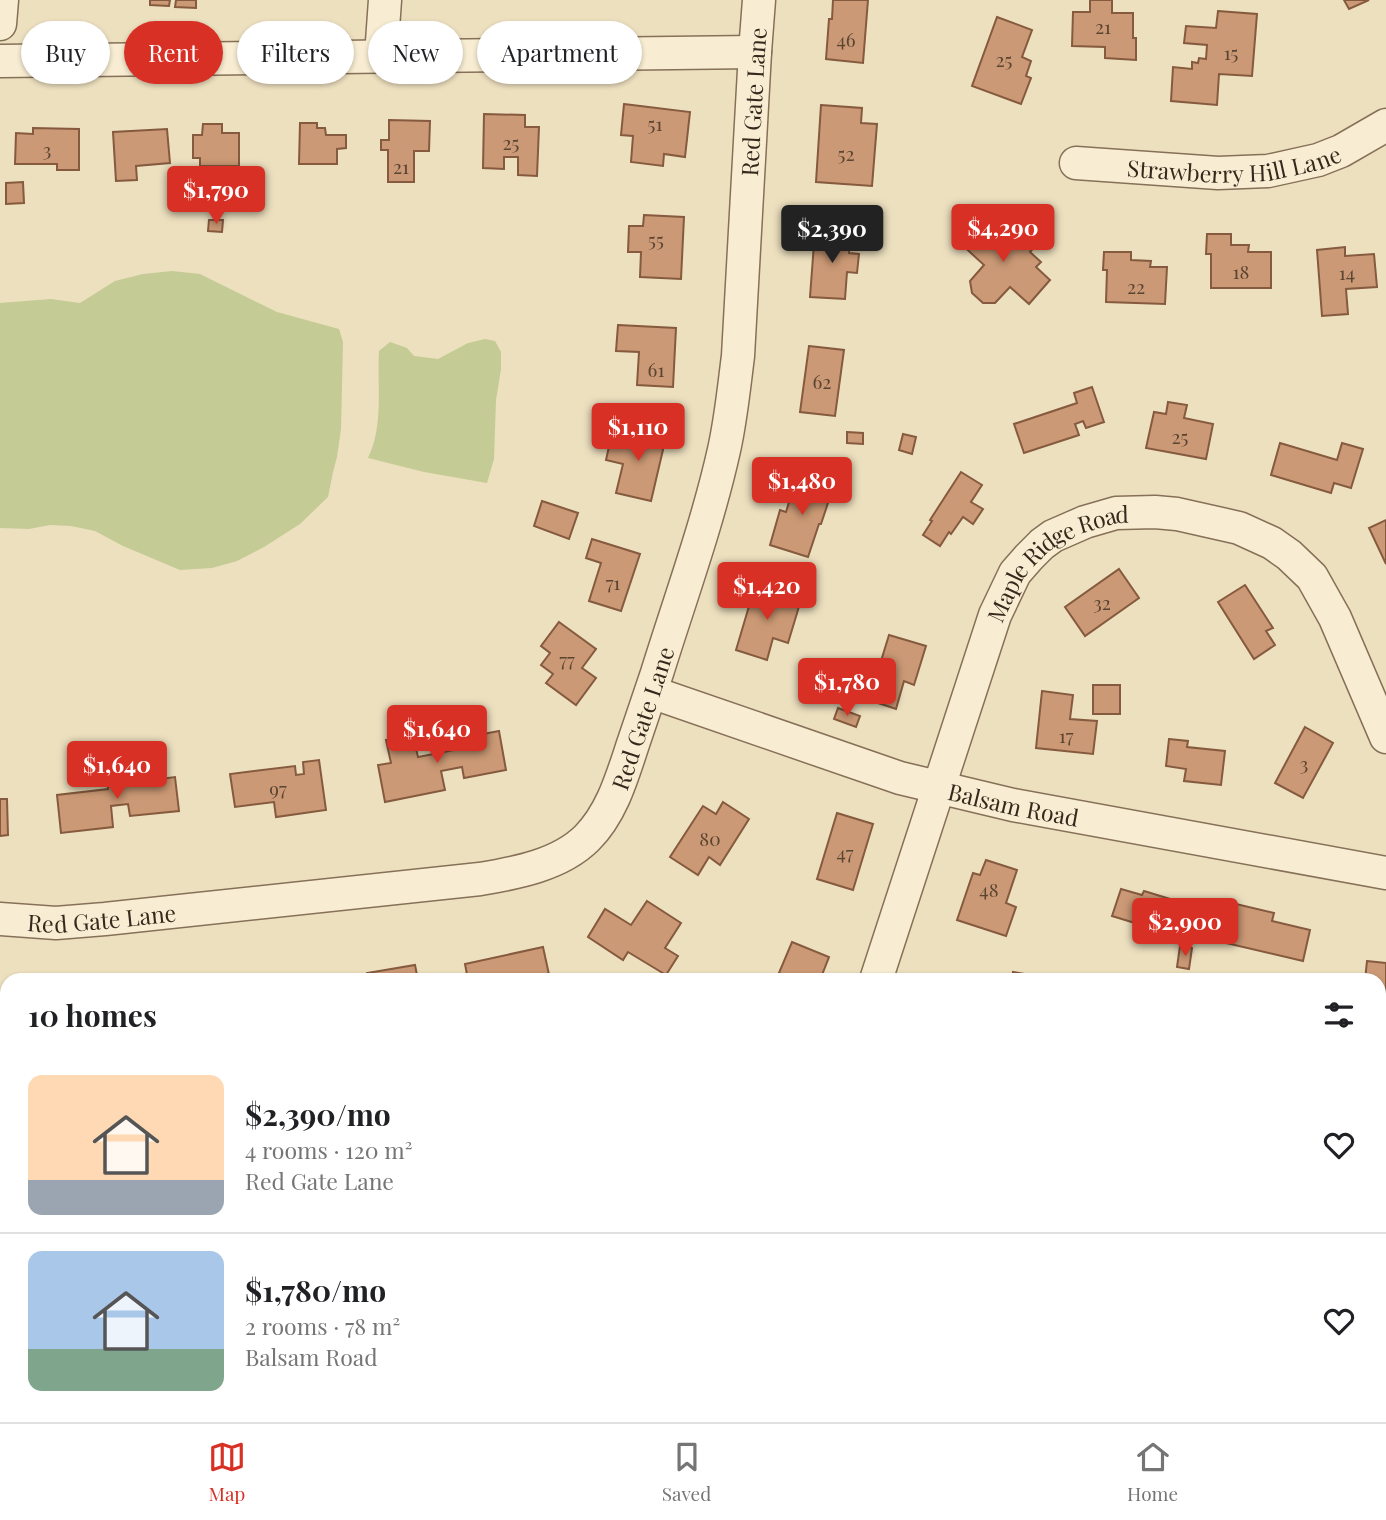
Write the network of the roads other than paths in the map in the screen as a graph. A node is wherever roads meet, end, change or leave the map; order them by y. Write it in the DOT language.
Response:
graph roads {
  1 [pos="2,0"];
  2 [pos="385,0"];
  3 [pos="759,0"];
  4 [pos="384,21"];
  5 [pos="0,24"];
  6 [pos="755,52"];
  7 [pos="463,55"];
  8 [pos="368,56"];
  9 [pos="0,61"];
  10 [pos="1386,125"];
  11 [pos="1076,163"];
  12 [pos="651,692"];
  13 [pos="1386,737"];
  14 [pos="940,789"];
  15 [pos="1386,873"];
  16 [pos="0,919"];
  17 [pos="878,973"];
  1 -- 5 [label="street"];
  2 -- 4 [label="street"];
  3 -- 6 [label="street, Red Gate Lane"];
  6 -- 7 [label="street"];
  6 -- 12 [label="street, Red Gate Lane"];
  8 -- 9 [label="street"];
  10 -- 11 [label="street, Strawberry Hill Lane"];
  12 -- 14 [label="street, Balsam Road"];
  12 -- 16 [label="street, Red Gate Lane"];
  13 -- 14 [label="street, Maple Ridge Road"];
  14 -- 15 [label="street, Balsam Road"];
  14 -- 17 [label="street, Maple Ridge Road"];
}
